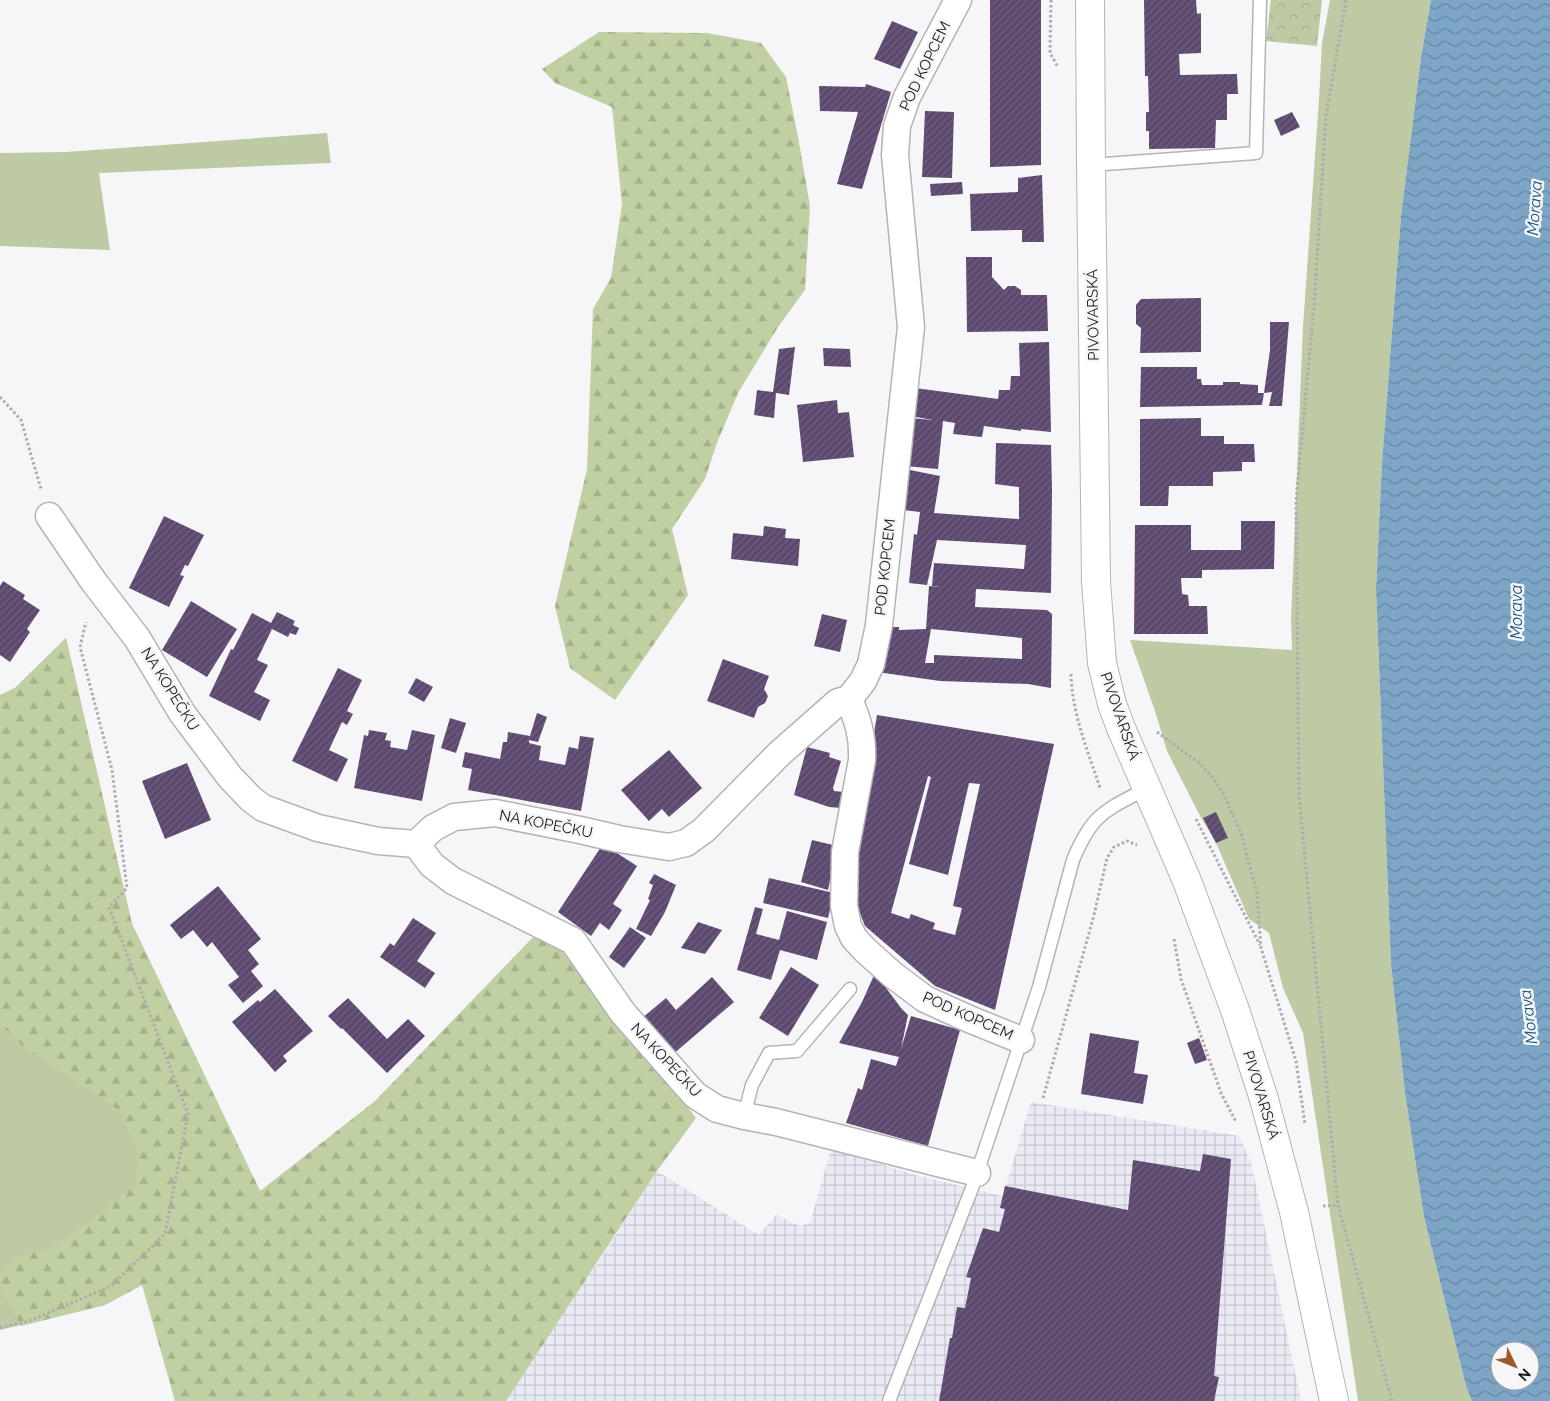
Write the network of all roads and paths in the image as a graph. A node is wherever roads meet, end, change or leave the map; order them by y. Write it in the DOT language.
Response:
graph roads {
  1 [pos="958,0"];
  2 [pos="1090,0"];
  3 [pos="1260,0"];
  4 [pos="1346,0"];
  5 [pos="1091,165"];
  6 [pos="0,397"];
  7 [pos="49,516"];
  8 [pos="94,582"];
  9 [pos="849,699"];
  10 [pos="1156,738"];
  11 [pos="1146,789"];
  12 [pos="1195,816"];
  13 [pos="416,844"];
  14 [pos="1142,849"];
  15 [pos="1172,933"];
  16 [pos="1261,948"];
  17 [pos="850,988"];
  18 [pos="1022,1040"];
  19 [pos="1043,1098"];
  20 [pos="744,1116"];
  21 [pos="1305,1128"];
  22 [pos="1240,1129"];
  23 [pos="977,1173"];
  24 [pos="1338,1205"];
  25 [pos="1306,1209"];
  26 [pos="0,1328"];
  27 [pos="889,1401"];
  28 [pos="1334,1401"];
  29 [pos="1392,1401"];
  1 -- 9 [label="street, POD KOPCEM"];
  2 -- 5 [label="main road, PIVOVARSKÁ"];
  3 -- 5 [label="lane"];
  4 -- 24 [label="path"];
  5 -- 11 [label="main road, PIVOVARSKÁ"];
  6 -- 7 [label="path"];
  7 -- 8 [label="street, NA KOPEČKU"];
  8 -- 13 [label="street, NA KOPEČKU"];
  8 -- 26 [label="path"];
  9 -- 13 [label="street, NA KOPEČKU"];
  9 -- 18 [label="street, POD KOPCEM"];
  10 -- 16 [label="path"];
  11 -- 18 [label="lane"];
  11 -- 25 [label="main road, PIVOVARSKÁ"];
  12 -- 16 [label="path"];
  13 -- 20 [label="street, NA KOPEČKU"];
  14 -- 19 [label="path"];
  15 -- 22 [label="path"];
  16 -- 21 [label="path"];
  17 -- 20 [label="lane"];
  18 -- 23 [label="lane"];
  20 -- 23 [label="street, NA KOPEČKU"];
  23 -- 27 [label="lane"];
  24 -- 25 [label="path"];
  24 -- 29 [label="path"];
  25 -- 28 [label="main road, PIVOVARSKÁ"];
}
